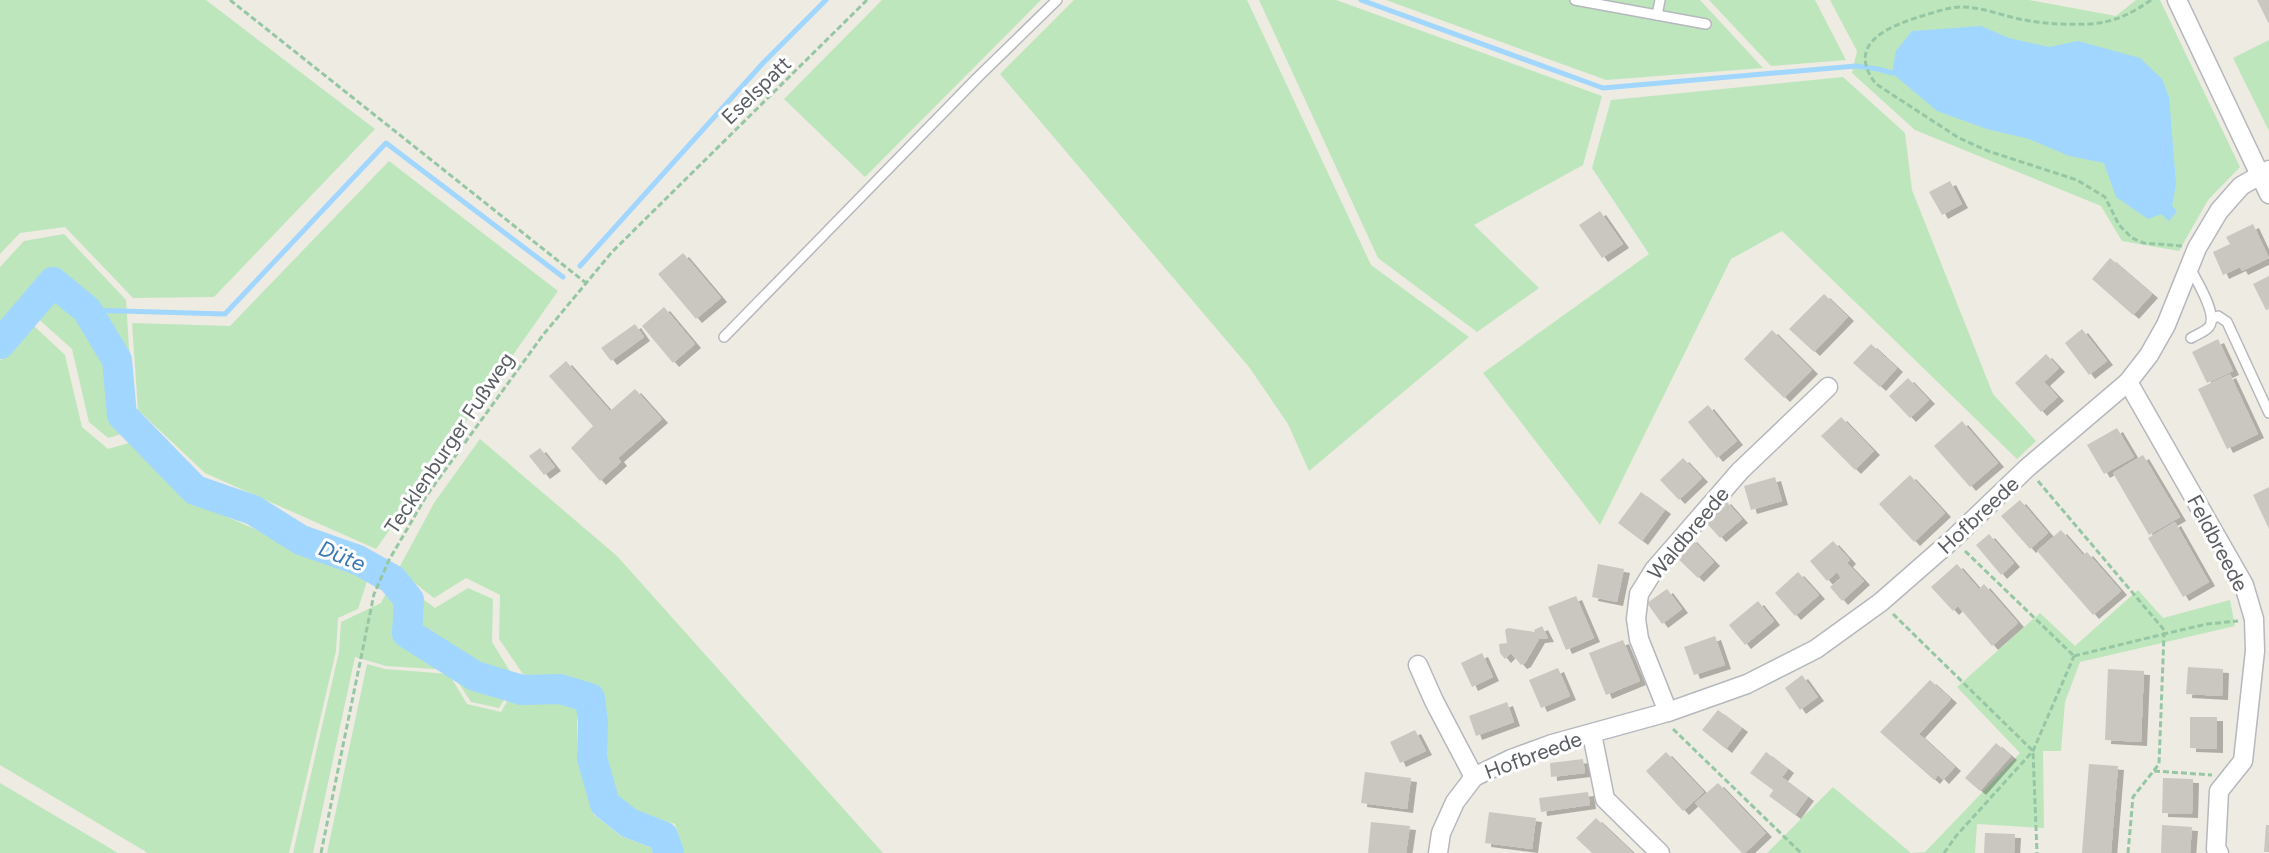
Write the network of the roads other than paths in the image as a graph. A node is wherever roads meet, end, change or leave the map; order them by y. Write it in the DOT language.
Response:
graph roads {
  1 [pos="1057,0"];
  2 [pos="1575,0"];
  3 [pos="1660,0"];
  4 [pos="2177,0"];
  5 [pos="1658,15"];
  6 [pos="1706,24"];
  7 [pos="2264,172"];
  8 [pos="2269,194"];
  9 [pos="2190,268"];
  10 [pos="2212,319"];
  11 [pos="724,338"];
  12 [pos="2191,338"];
  13 [pos="2128,382"];
  14 [pos="1828,387"];
  15 [pos="2269,413"];
  16 [pos="1418,665"];
  17 [pos="1668,712"];
  18 [pos="1592,734"];
  19 [pos="1474,777"];
  20 [pos="1438,853"];
  21 [pos="1660,853"];
  22 [pos="2218,853"];
  1 -- 11 [label="lane"];
  2 -- 5 [label="lane"];
  3 -- 5 [label="lane"];
  4 -- 7 [label="street"];
  5 -- 6 [label="lane"];
  7 -- 8 [label="street"];
  7 -- 9 [label="street, Hofbreede"];
  9 -- 10 [label="lane"];
  9 -- 13 [label="street, Hofbreede"];
  10 -- 12 [label="lane"];
  10 -- 15 [label="lane"];
  13 -- 17 [label="street, Hofbreede"];
  13 -- 22 [label="street, Feldbreede"];
  14 -- 17 [label="street, Waldbreede"];
  16 -- 19 [label="street, Hofbreede"];
  17 -- 18 [label="street, Hofbreede"];
  18 -- 19 [label="street, Hofbreede"];
  18 -- 21 [label="street, Hofbreede"];
  19 -- 20 [label="street, Hofbreede"];
}
